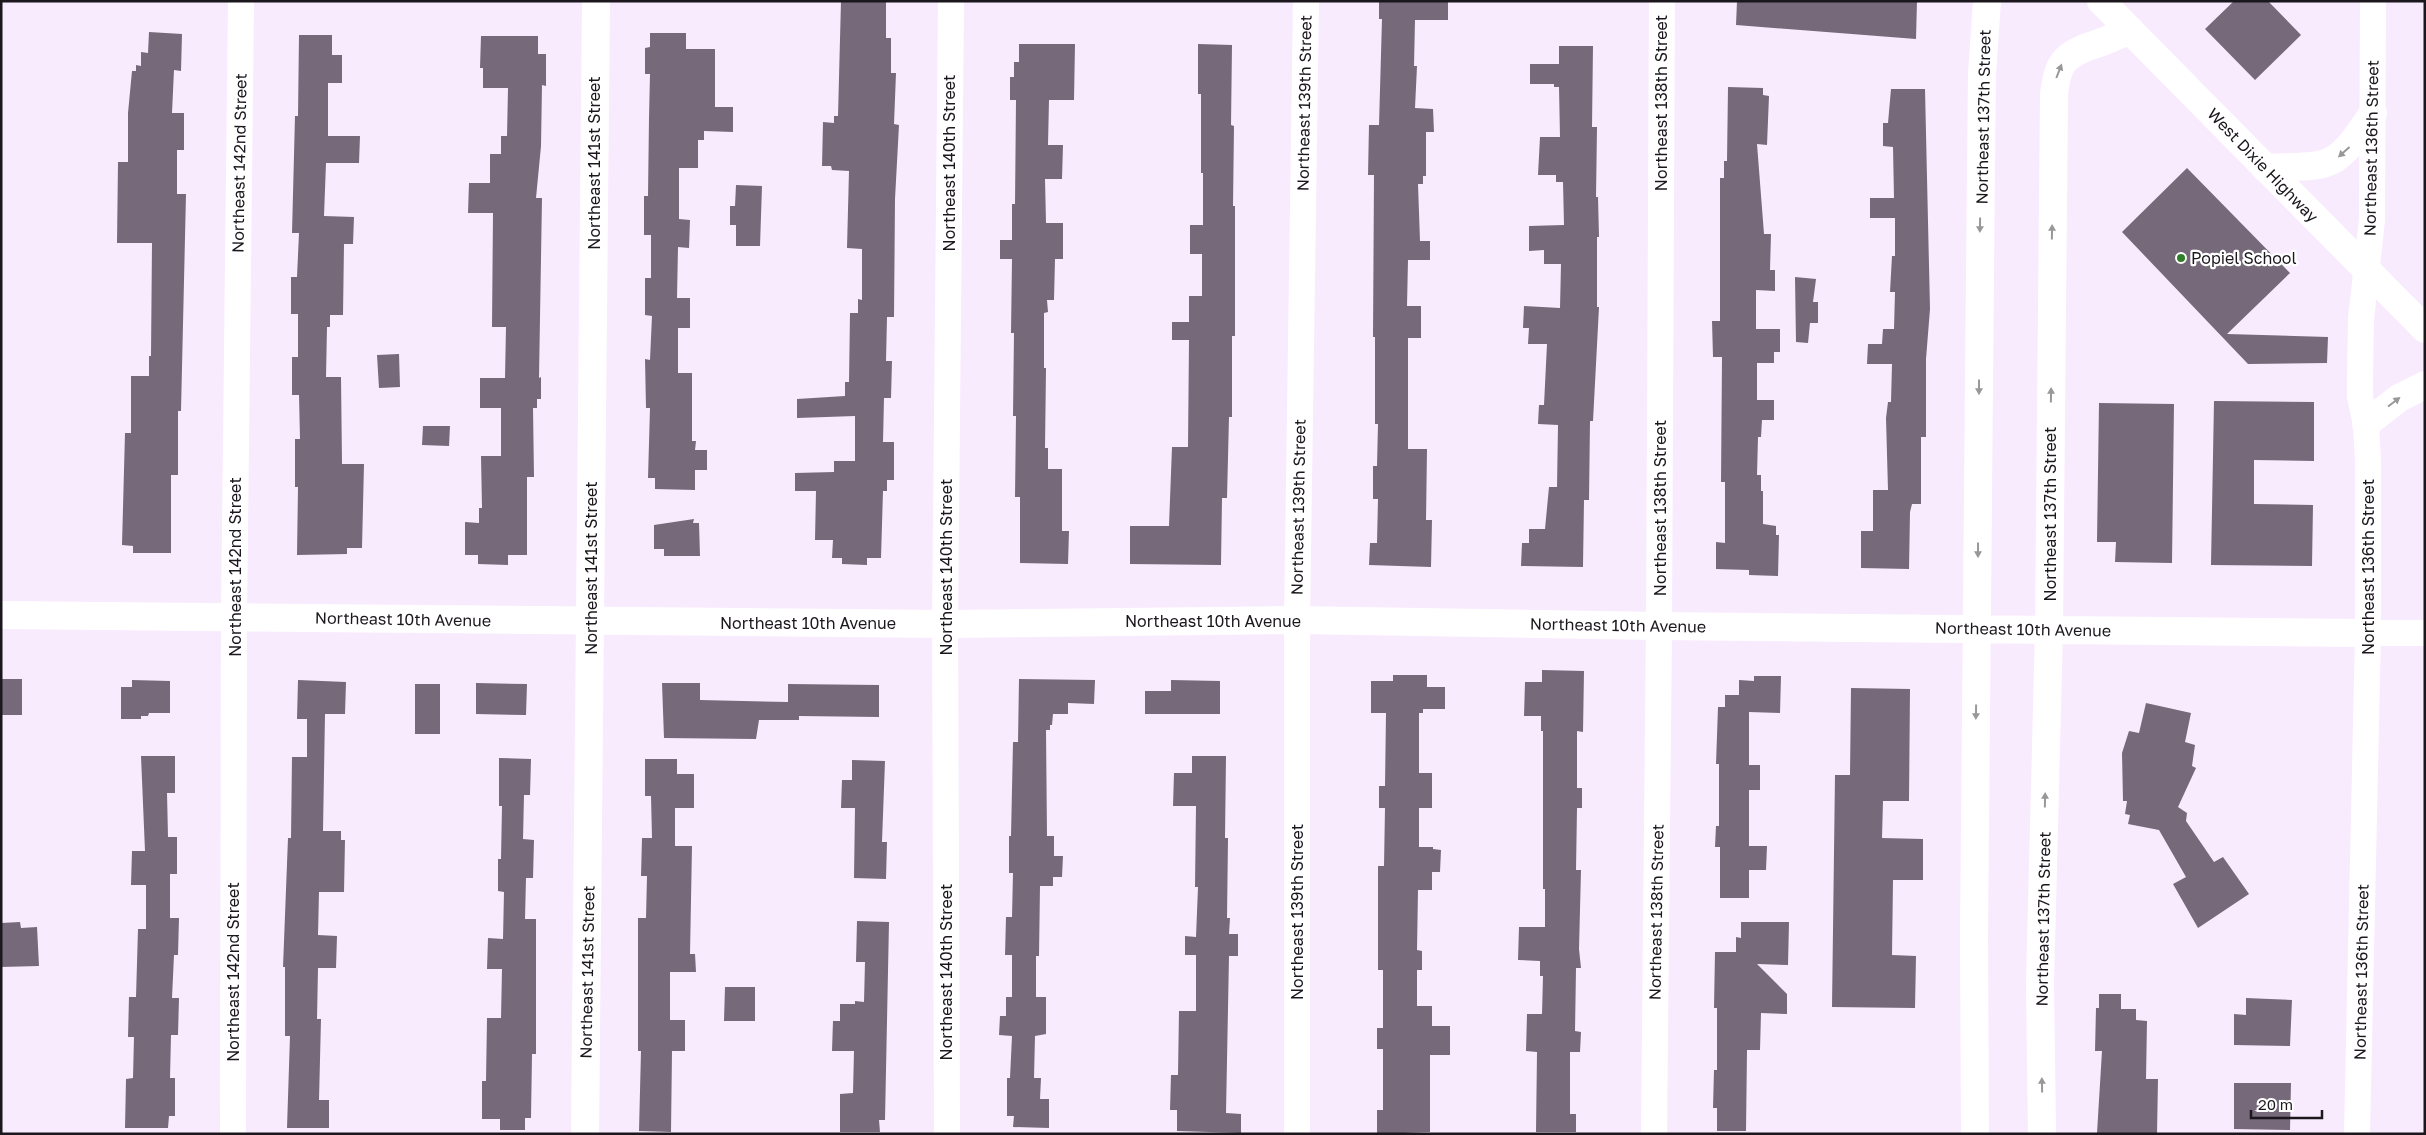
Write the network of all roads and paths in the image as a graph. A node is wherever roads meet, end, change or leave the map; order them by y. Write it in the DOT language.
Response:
graph roads {
  1 [pos="241,1"];
  2 [pos="596,1"];
  3 [pos="951,1"];
  4 [pos="1306,1"];
  5 [pos="1662,1"];
  6 [pos="1987,1"];
  7 [pos="2102,1"];
  8 [pos="2373,1"];
  9 [pos="2130,30"];
  10 [pos="2373,113"];
  11 [pos="2265,168"];
  12 [pos="2366,270"];
  13 [pos="2425,329"];
  14 [pos="2425,385"];
  15 [pos="2366,424"];
  16 [pos="1,615"];
  17 [pos="234,618"];
  18 [pos="1297,620"];
  19 [pos="590,621"];
  20 [pos="945,624"];
  21 [pos="1659,626"];
  22 [pos="1977,629"];
  23 [pos="2049,629"];
  24 [pos="2368,633"];
  25 [pos="2425,633"];
  26 [pos="232,1134"];
  27 [pos="586,1134"];
  28 [pos="947,1134"];
  29 [pos="1297,1134"];
  30 [pos="1654,1134"];
  31 [pos="1975,1134"];
  32 [pos="2042,1134"];
  33 [pos="2357,1134"];
  1 -- 17 [label="street, Northeast 142nd Street"];
  2 -- 19 [label="street, Northeast 141st Street"];
  3 -- 20 [label="street, Northeast 140th Street"];
  4 -- 18 [label="street, Northeast 139th Street"];
  5 -- 21 [label="street, Northeast 138th Street"];
  6 -- 22 [label="street, Northeast 137th Street, one-way"];
  7 -- 9 [label="street, West Dixie Highway"];
  8 -- 10 [label="street, Northeast 136th Street"];
  9 -- 11 [label="street, West Dixie Highway"];
  23 -- 9 [label="street, Northeast 137th Street, one-way"];
  10 -- 11 [label="street, one-way"];
  10 -- 12 [label="street, Northeast 136th Street"];
  11 -- 12 [label="street, West Dixie Highway"];
  12 -- 13 [label="street, West Dixie Highway"];
  12 -- 15 [label="street, Northeast 136th Street"];
  15 -- 14 [label="street, one-way"];
  15 -- 24 [label="street, Northeast 136th Street"];
  16 -- 17 [label="street, Northeast 10th Avenue"];
  17 -- 19 [label="street, Northeast 10th Avenue"];
  17 -- 26 [label="street, Northeast 142nd Street"];
  18 -- 20 [label="street, Northeast 10th Avenue"];
  18 -- 21 [label="street, Northeast 10th Avenue"];
  18 -- 29 [label="street, Northeast 139th Street"];
  19 -- 20 [label="street, Northeast 10th Avenue"];
  19 -- 27 [label="street, Northeast 141st Street"];
  20 -- 28 [label="street, Northeast 140th Street"];
  21 -- 22 [label="street, Northeast 10th Avenue"];
  21 -- 30 [label="street, Northeast 138th Street"];
  22 -- 23 [label="street, Northeast 10th Avenue"];
  22 -- 31 [label="street, Northeast 137th Street, one-way"];
  23 -- 24 [label="street, Northeast 10th Avenue"];
  32 -- 23 [label="street, Northeast 137th Street, one-way"];
  24 -- 25 [label="street, Northeast 10th Avenue"];
  24 -- 33 [label="street, Northeast 136th Street"];
}
